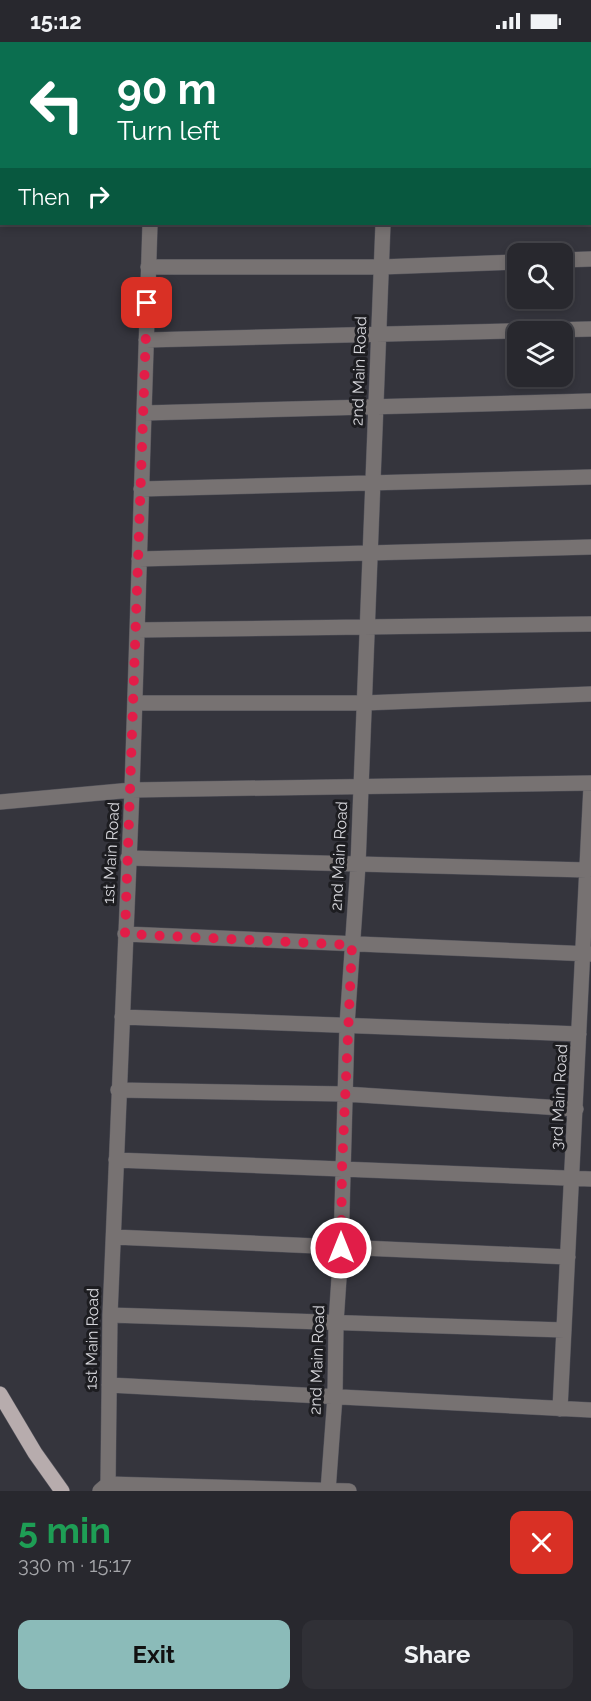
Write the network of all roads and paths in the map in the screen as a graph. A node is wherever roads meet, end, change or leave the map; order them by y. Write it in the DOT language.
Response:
graph roads {
  1 [pos="150,225"];
  2 [pos="383,225"];
  3 [pos="591,259"];
  4 [pos="573,260"];
  5 [pos="507,262"];
  6 [pos="148,267"];
  7 [pos="381,267"];
  8 [pos="591,329"];
  9 [pos="379,334"];
  10 [pos="146,340"];
  11 [pos="591,401"];
  12 [pos="376,408"];
  13 [pos="144,413"];
  14 [pos="591,477"];
  15 [pos="373,482"];
  16 [pos="141,489"];
  17 [pos="591,547"];
  18 [pos="370,555"];
  19 [pos="139,559"];
  20 [pos="591,624"];
  21 [pos="367,627"];
  22 [pos="137,630"];
  23 [pos="591,694"];
  24 [pos="135,703"];
  25 [pos="364,703"];
  26 [pos="591,785"];
  27 [pos="361,786"];
  28 [pos="132,790"];
  29 [pos="0,802"];
  30 [pos="128,858"];
  31 [pos="358,865"];
  32 [pos="587,870"];
  33 [pos="125,934"];
  34 [pos="352,945"];
  35 [pos="587,953"];
  36 [pos="122,1017"];
  37 [pos="347,1025"];
  38 [pos="579,1034"];
  39 [pos="118,1090"];
  40 [pos="345,1094"];
  41 [pos="576,1109"];
  42 [pos="116,1160"];
  43 [pos="342,1168"];
  44 [pos="573,1179"];
  45 [pos="591,1179"];
  46 [pos="114,1237"];
  47 [pos="341,1248"];
  48 [pos="568,1257"];
  49 [pos="110,1315"];
  50 [pos="336,1323"];
  51 [pos="564,1330"];
  52 [pos="109,1385"];
  53 [pos="0,1394"];
  54 [pos="335,1396"];
  55 [pos="560,1408"];
  56 [pos="591,1410"];
  57 [pos="104,1487"];
  58 [pos="328,1490"];
  59 [pos="62,1491"];
  60 [pos="349,1491"];
  1 -- 6 [label="street, 1st Main Road"];
  2 -- 7 [label="street, 2nd Main Road"];
  3 -- 4 [label="street"];
  5 -- 7 [label="street"];
  6 -- 7 [label="street"];
  6 -- 10 [label="street, 1st Main Road"];
  7 -- 9 [label="street, 2nd Main Road"];
  8 -- 9 [label="street"];
  9 -- 10 [label="street"];
  9 -- 12 [label="street, 2nd Main Road"];
  10 -- 13 [label="street, 1st Main Road"];
  11 -- 12 [label="street"];
  12 -- 13 [label="street"];
  12 -- 15 [label="street, 2nd Main Road"];
  13 -- 16 [label="street, 1st Main Road"];
  14 -- 15 [label="street"];
  15 -- 16 [label="street"];
  15 -- 18 [label="street, 2nd Main Road"];
  16 -- 19 [label="street, 1st Main Road"];
  17 -- 18 [label="street"];
  18 -- 19 [label="street"];
  18 -- 21 [label="street, 2nd Main Road"];
  19 -- 22 [label="street, 1st Main Road"];
  20 -- 21 [label="street"];
  21 -- 22 [label="street"];
  21 -- 25 [label="street, 2nd Main Road"];
  22 -- 24 [label="street, 1st Main Road"];
  23 -- 25 [label="street"];
  24 -- 25 [label="street"];
  24 -- 28 [label="street, 1st Main Road"];
  25 -- 27 [label="street, 2nd Main Road"];
  26 -- 27 [label="street"];
  26 -- 32 [label="street, 3rd Main Road"];
  27 -- 28 [label="street"];
  27 -- 31 [label="street, 2nd Main Road"];
  28 -- 29 [label="street"];
  28 -- 30 [label="street, 1st Main Road"];
  30 -- 31 [label="street"];
  30 -- 33 [label="street, 1st Main Road"];
  31 -- 32 [label="street"];
  31 -- 34 [label="street, 2nd Main Road"];
  32 -- 35 [label="street, 3rd Main Road"];
  33 -- 34 [label="street"];
  33 -- 36 [label="street, 1st Main Road"];
  34 -- 35 [label="street"];
  34 -- 37 [label="street, 2nd Main Road"];
  35 -- 38 [label="street, 3rd Main Road"];
  36 -- 37 [label="street"];
  36 -- 39 [label="street, 1st Main Road"];
  37 -- 38 [label="street"];
  37 -- 40 [label="street, 2nd Main Road"];
  38 -- 41 [label="street, 3rd Main Road"];
  39 -- 40 [label="street"];
  39 -- 42 [label="street, 1st Main Road"];
  40 -- 41 [label="street"];
  40 -- 43 [label="street, 2nd Main Road"];
  41 -- 44 [label="street, 3rd Main Road"];
  42 -- 43 [label="street"];
  42 -- 46 [label="street, 1st Main Road"];
  43 -- 44 [label="street"];
  43 -- 47 [label="street, 2nd Main Road"];
  44 -- 45 [label="street"];
  44 -- 48 [label="street, 3rd Main Road"];
  46 -- 47 [label="street"];
  46 -- 49 [label="street, 1st Main Road"];
  47 -- 48 [label="street"];
  47 -- 50 [label="street, 2nd Main Road"];
  48 -- 51 [label="street, 3rd Main Road"];
  49 -- 50 [label="street"];
  49 -- 52 [label="street, 1st Main Road"];
  50 -- 51 [label="street"];
  50 -- 54 [label="street, 2nd Main Road"];
  51 -- 55 [label="street, 3rd Main Road"];
  52 -- 54 [label="street"];
  52 -- 57 [label="street, 1st Main Road"];
  53 -- 59 [label="main road"];
  54 -- 55 [label="street"];
  54 -- 58 [label="street, 2nd Main Road"];
  55 -- 56 [label="street"];
  57 -- 58 [label="street"];
  58 -- 60 [label="street"];
}
